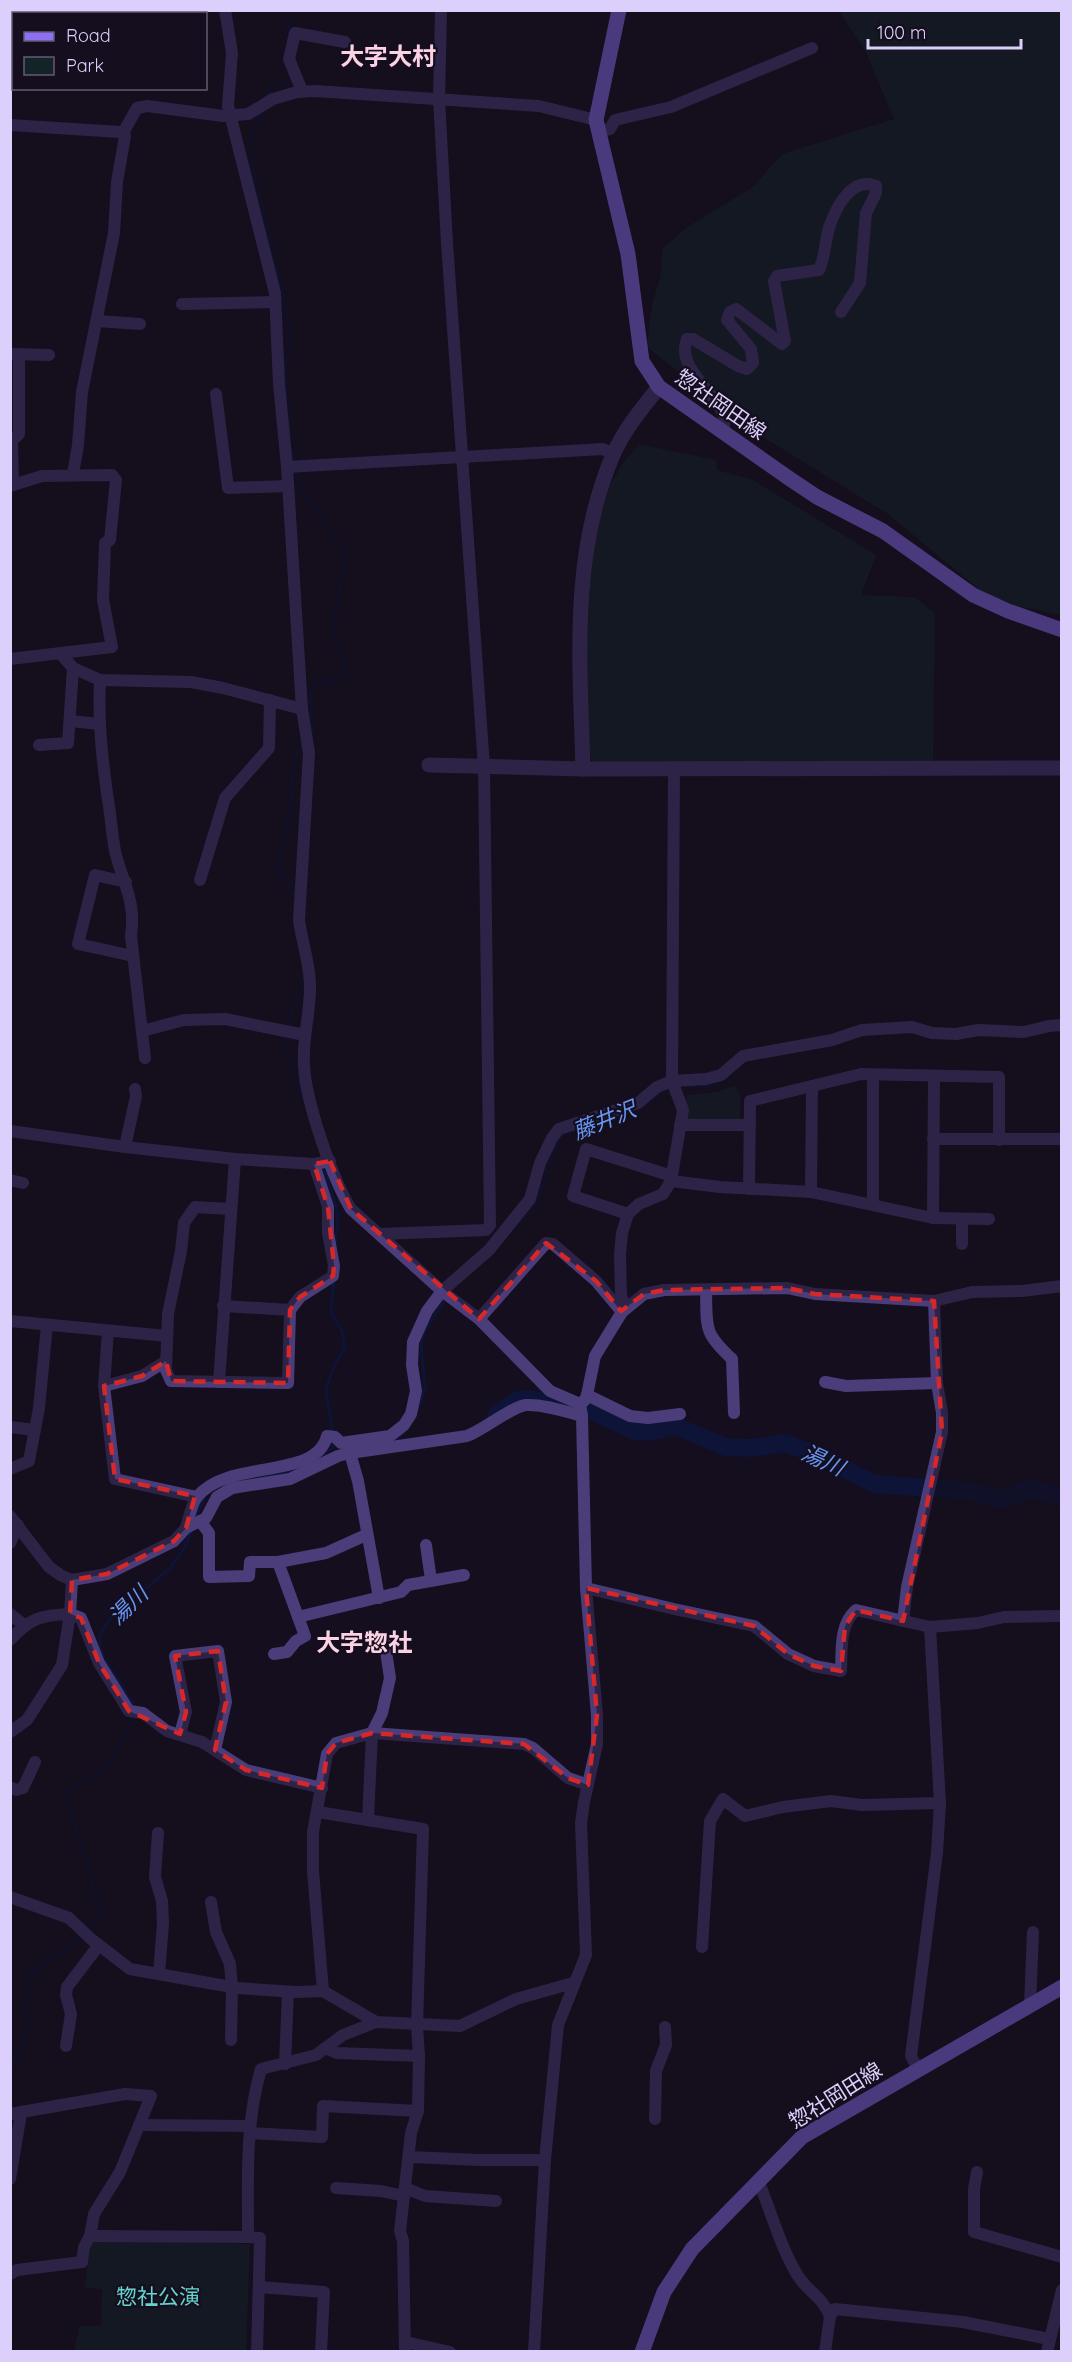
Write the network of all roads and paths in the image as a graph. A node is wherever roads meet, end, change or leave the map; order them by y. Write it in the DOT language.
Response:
graph roads {
  1 [pos="225,10"];
  2 [pos="441,10"];
  3 [pos="619,10"];
  4 [pos="345,42"];
  5 [pos="812,48"];
  6 [pos="302,91"];
  7 [pos="440,99"];
  8 [pos="230,115"];
  9 [pos="10,125"];
  10 [pos="597,126"];
  11 [pos="124,131"];
  12 [pos="275,302"];
  13 [pos="182,304"];
  14 [pos="841,312"];
  15 [pos="97,321"];
  16 [pos="140,324"];
  17 [pos="15,354"];
  18 [pos="49,354"];
  19 [pos="659,387"];
  20 [pos="216,394"];
  21 [pos="724,431"];
  22 [pos="614,454"];
  23 [pos="463,456"];
  24 [pos="287,467"];
  25 [pos="73,474"];
  26 [pos="11,486"];
  27 [pos="288,486"];
  28 [pos="1062,630"];
  29 [pos="61,654"];
  30 [pos="10,659"];
  31 [pos="73,668"];
  32 [pos="100,680"];
  33 [pos="270,700"];
  34 [pos="302,709"];
  35 [pos="71,721"];
  36 [pos="99,723"];
  37 [pos="39,745"];
  38 [pos="429,765"];
  39 [pos="484,767"];
  40 [pos="674,768"];
  41 [pos="1062,768"];
  42 [pos="583,769"];
  43 [pos="200,880"];
  44 [pos="126,882"];
  45 [pos="133,956"];
  46 [pos="1062,1025"];
  47 [pos="142,1032"];
  48 [pos="305,1035"];
  49 [pos="145,1058"];
  50 [pos="873,1075"];
  51 [pos="934,1076"];
  52 [pos="675,1086"];
  53 [pos="812,1086"];
  54 [pos="135,1089"];
  55 [pos="680,1125"];
  56 [pos="750,1125"];
  57 [pos="10,1131"];
  58 [pos="933,1139"];
  59 [pos="1062,1139"];
  60 [pos="999,1140"];
  61 [pos="125,1147"];
  62 [pos="234,1159"];
  63 [pos="330,1161"];
  64 [pos="314,1164"];
  65 [pos="671,1179"];
  66 [pos="749,1189"];
  67 [pos="811,1192"];
  68 [pos="873,1204"];
  69 [pos="230,1209"];
  70 [pos="628,1214"];
  71 [pos="933,1218"];
  72 [pos="962,1219"];
  73 [pos="989,1219"];
  74 [pos="381,1234"];
  75 [pos="962,1244"];
  76 [pos="1062,1286"];
  77 [pos="706,1290"];
  78 [pos="442,1291"];
  79 [pos="934,1301"];
  80 [pos="223,1306"];
  81 [pos="290,1310"];
  82 [pos="623,1310"];
  83 [pos="479,1319"];
  84 [pos="10,1321"];
  85 [pos="47,1325"];
  86 [pos="108,1330"];
  87 [pos="167,1336"];
  88 [pos="166,1361"];
  89 [pos="219,1382"];
  90 [pos="825,1382"];
  91 [pos="937,1383"];
  92 [pos="104,1386"];
  93 [pos="583,1405"];
  94 [pos="734,1413"];
  95 [pos="680,1414"];
  96 [pos="10,1427"];
  97 [pos="35,1430"];
  98 [pos="350,1454"];
  99 [pos="10,1470"];
  100 [pos="197,1497"];
  101 [pos="14,1520"];
  102 [pos="200,1521"];
  103 [pos="186,1528"];
  104 [pos="366,1535"];
  105 [pos="10,1543"];
  106 [pos="426,1545"];
  107 [pos="278,1562"];
  108 [pos="464,1575"];
  109 [pos="72,1580"];
  110 [pos="431,1580"];
  111 [pos="586,1588"];
  112 [pos="379,1598"];
  113 [pos="10,1614"];
  114 [pos="70,1614"];
  115 [pos="1062,1616"];
  116 [pos="298,1617"];
  117 [pos="903,1621"];
  118 [pos="24,1624"];
  119 [pos="930,1627"];
  120 [pos="384,1638"];
  121 [pos="10,1640"];
  122 [pos="274,1654"];
  123 [pos="10,1732"];
  124 [pos="372,1733"];
  125 [pos="180,1734"];
  126 [pos="215,1750"];
  127 [pos="35,1762"];
  128 [pos="588,1785"];
  129 [pos="10,1787"];
  130 [pos="322,1788"];
  131 [pos="940,1803"];
  132 [pos="318,1812"];
  133 [pos="368,1820"];
  134 [pos="158,1833"];
  135 [pos="10,1897"];
  136 [pos="211,1902"];
  137 [pos="1033,1932"];
  138 [pos="99,1946"];
  139 [pos="702,1947"];
  140 [pos="159,1974"];
  141 [pos="573,1983"];
  142 [pos="232,1987"];
  143 [pos="1062,1987"];
  144 [pos="323,1991"];
  145 [pos="288,1992"];
  146 [pos="1029,2005"];
  147 [pos="376,2022"];
  148 [pos="417,2026"];
  149 [pos="665,2027"];
  150 [pos="231,2040"];
  151 [pos="66,2046"];
  152 [pos="324,2049"];
  153 [pos="419,2056"];
  154 [pos="285,2064"];
  155 [pos="918,2069"];
  156 [pos="418,2111"];
  157 [pos="16,2114"];
  158 [pos="655,2119"];
  159 [pos="139,2125"];
  160 [pos="250,2130"];
  161 [pos="409,2157"];
  162 [pos="545,2160"];
  163 [pos="977,2172"];
  164 [pos="10,2179"];
  165 [pos="758,2180"];
  166 [pos="336,2188"];
  167 [pos="405,2192"];
  168 [pos="496,2201"];
  169 [pos="90,2236"];
  170 [pos="248,2237"];
  171 [pos="1062,2257"];
  172 [pos="10,2274"];
  173 [pos="259,2287"];
  174 [pos="1062,2290"];
  175 [pos="830,2316"];
  176 [pos="405,2347"];
  177 [pos="1049,2348"];
  178 [pos="257,2352"];
  179 [pos="321,2352"];
  180 [pos="450,2352"];
  181 [pos="534,2352"];
  182 [pos="642,2352"];
  183 [pos="825,2352"];
  1 -- 8 [label="street"];
  2 -- 7 [label="street"];
  3 -- 10 [label="main road, 惣社岡田線"];
  4 -- 6 [label="street"];
  5 -- 10 [label="street"];
  6 -- 7 [label="street"];
  6 -- 8 [label="street"];
  7 -- 10 [label="street"];
  7 -- 23 [label="street"];
  8 -- 11 [label="street"];
  8 -- 12 [label="street"];
  9 -- 11 [label="street"];
  10 -- 19 [label="main road, 惣社岡田線"];
  11 -- 15 [label="street"];
  12 -- 13 [label="street"];
  12 -- 24 [label="street"];
  14 -- 21 [label="street"];
  15 -- 16 [label="street"];
  15 -- 25 [label="street"];
  17 -- 18 [label="street"];
  17 -- 26 [label="street"];
  19 -- 21 [label="main road, 惣社岡田線"];
  19 -- 22 [label="street"];
  20 -- 27 [label="street"];
  21 -- 28 [label="main road, 惣社岡田線"];
  22 -- 23 [label="street"];
  22 -- 42 [label="street"];
  23 -- 24 [label="street"];
  23 -- 39 [label="street"];
  24 -- 27 [label="street"];
  25 -- 26 [label="street"];
  25 -- 29 [label="street"];
  27 -- 34 [label="street"];
  29 -- 30 [label="street"];
  29 -- 31 [label="street"];
  31 -- 32 [label="street"];
  31 -- 35 [label="street"];
  32 -- 33 [label="street"];
  32 -- 36 [label="street"];
  33 -- 34 [label="street"];
  33 -- 43 [label="street"];
  34 -- 48 [label="street"];
  35 -- 36 [label="street"];
  35 -- 37 [label="street"];
  36 -- 44 [label="street"];
  38 -- 39 [label="street"];
  39 -- 42 [label="street"];
  39 -- 74 [label="street"];
  40 -- 41 [label="street"];
  40 -- 42 [label="street"];
  40 -- 52 [label="street"];
  44 -- 45 [label="street"];
  44 -- 45 [label="street"];
  45 -- 47 [label="street"];
  46 -- 52 [label="street"];
  47 -- 48 [label="street"];
  47 -- 49 [label="street"];
  48 -- 63 [label="street"];
  50 -- 51 [label="street"];
  50 -- 53 [label="street"];
  50 -- 68 [label="street"];
  51 -- 58 [label="street"];
  51 -- 60 [label="street"];
  52 -- 55 [label="street"];
  52 -- 78 [label="street"];
  53 -- 56 [label="street"];
  53 -- 67 [label="street"];
  54 -- 61 [label="street"];
  55 -- 56 [label="street"];
  55 -- 65 [label="street"];
  56 -- 66 [label="street"];
  57 -- 61 [label="street"];
  58 -- 60 [label="street"];
  58 -- 71 [label="street"];
  59 -- 60 [label="street"];
  61 -- 62 [label="street"];
  62 -- 64 [label="street"];
  62 -- 69 [label="street"];
  63 -- 64 [label="street"];
  63 -- 74 [label="street"];
  64 -- 81 [label="street"];
  65 -- 66 [label="street"];
  65 -- 70 [label="street"];
  65 -- 70 [label="street"];
  66 -- 67 [label="street"];
  67 -- 68 [label="street"];
  68 -- 71 [label="street"];
  69 -- 80 [label="street"];
  69 -- 87 [label="street"];
  70 -- 82 [label="street"];
  71 -- 72 [label="street"];
  72 -- 73 [label="street"];
  72 -- 75 [label="street"];
  74 -- 78 [label="street"];
  76 -- 79 [label="street"];
  77 -- 79 [label="street"];
  77 -- 82 [label="street"];
  77 -- 94 [label="street"];
  78 -- 83 [label="street"];
  78 -- 100 [label="street"];
  79 -- 91 [label="street"];
  80 -- 81 [label="street"];
  80 -- 89 [label="street"];
  81 -- 89 [label="street"];
  82 -- 83 [label="street"];
  82 -- 93 [label="street"];
  83 -- 93 [label="street"];
  84 -- 85 [label="street"];
  85 -- 86 [label="street"];
  85 -- 97 [label="street"];
  86 -- 87 [label="street"];
  86 -- 92 [label="street"];
  87 -- 88 [label="street"];
  88 -- 89 [label="street"];
  88 -- 92 [label="street"];
  90 -- 91 [label="street"];
  91 -- 117 [label="street"];
  92 -- 100 [label="street"];
  93 -- 95 [label="street"];
  93 -- 98 [label="street"];
  93 -- 111 [label="street"];
  96 -- 97 [label="street"];
  97 -- 99 [label="street"];
  98 -- 102 [label="street"];
  98 -- 104 [label="street"];
  100 -- 103 [label="street"];
  101 -- 105 [label="street"];
  101 -- 109 [label="street"];
  102 -- 103 [label="street"];
  102 -- 107 [label="street"];
  103 -- 109 [label="street"];
  104 -- 107 [label="street"];
  104 -- 112 [label="street"];
  106 -- 110 [label="street"];
  107 -- 116 [label="street"];
  108 -- 110 [label="street"];
  109 -- 114 [label="street"];
  110 -- 112 [label="street"];
  111 -- 117 [label="street"];
  111 -- 128 [label="street"];
  112 -- 116 [label="street"];
  113 -- 118 [label="street"];
  114 -- 118 [label="street"];
  114 -- 123 [label="street"];
  114 -- 125 [label="street"];
  115 -- 119 [label="street"];
  116 -- 122 [label="street"];
  117 -- 119 [label="street"];
  118 -- 121 [label="street"];
  119 -- 131 [label="street"];
  120 -- 124 [label="street"];
  124 -- 128 [label="street"];
  124 -- 130 [label="street"];
  124 -- 133 [label="street"];
  125 -- 126 [label="street"];
  125 -- 126 [label="street"];
  126 -- 130 [label="street"];
  127 -- 129 [label="street"];
  128 -- 141 [label="street"];
  130 -- 132 [label="street"];
  131 -- 139 [label="street"];
  131 -- 155 [label="street"];
  132 -- 133 [label="street"];
  132 -- 144 [label="street"];
  133 -- 148 [label="street"];
  134 -- 140 [label="street"];
  135 -- 138 [label="street"];
  136 -- 142 [label="street"];
  137 -- 146 [label="street"];
  138 -- 140 [label="street"];
  138 -- 151 [label="street"];
  140 -- 142 [label="street"];
  141 -- 148 [label="street"];
  141 -- 162 [label="street"];
  142 -- 145 [label="street"];
  142 -- 150 [label="street"];
  143 -- 146 [label="main road, 惣社岡田線"];
  144 -- 145 [label="street"];
  144 -- 147 [label="street"];
  145 -- 154 [label="street"];
  146 -- 155 [label="main road, 惣社岡田線"];
  147 -- 148 [label="street"];
  147 -- 152 [label="street"];
  148 -- 153 [label="street"];
  149 -- 158 [label="street"];
  152 -- 153 [label="street"];
  152 -- 154 [label="street"];
  153 -- 156 [label="street"];
  154 -- 160 [label="street"];
  155 -- 165 [label="main road, 惣社岡田線"];
  156 -- 160 [label="street"];
  156 -- 161 [label="street"];
  157 -- 159 [label="street"];
  157 -- 164 [label="street"];
  159 -- 160 [label="street"];
  159 -- 169 [label="street"];
  160 -- 170 [label="street"];
  161 -- 162 [label="street"];
  161 -- 167 [label="street"];
  162 -- 181 [label="street"];
  163 -- 171 [label="street"];
  165 -- 175 [label="street"];
  165 -- 182 [label="main road, 惣社岡田線"];
  166 -- 167 [label="street"];
  167 -- 168 [label="street"];
  167 -- 176 [label="street"];
  169 -- 170 [label="street"];
  169 -- 172 [label="street"];
  170 -- 173 [label="street"];
  173 -- 178 [label="street"];
  173 -- 179 [label="street"];
  174 -- 177 [label="street"];
  175 -- 177 [label="street"];
  175 -- 183 [label="street"];
  176 -- 180 [label="street"];
}
